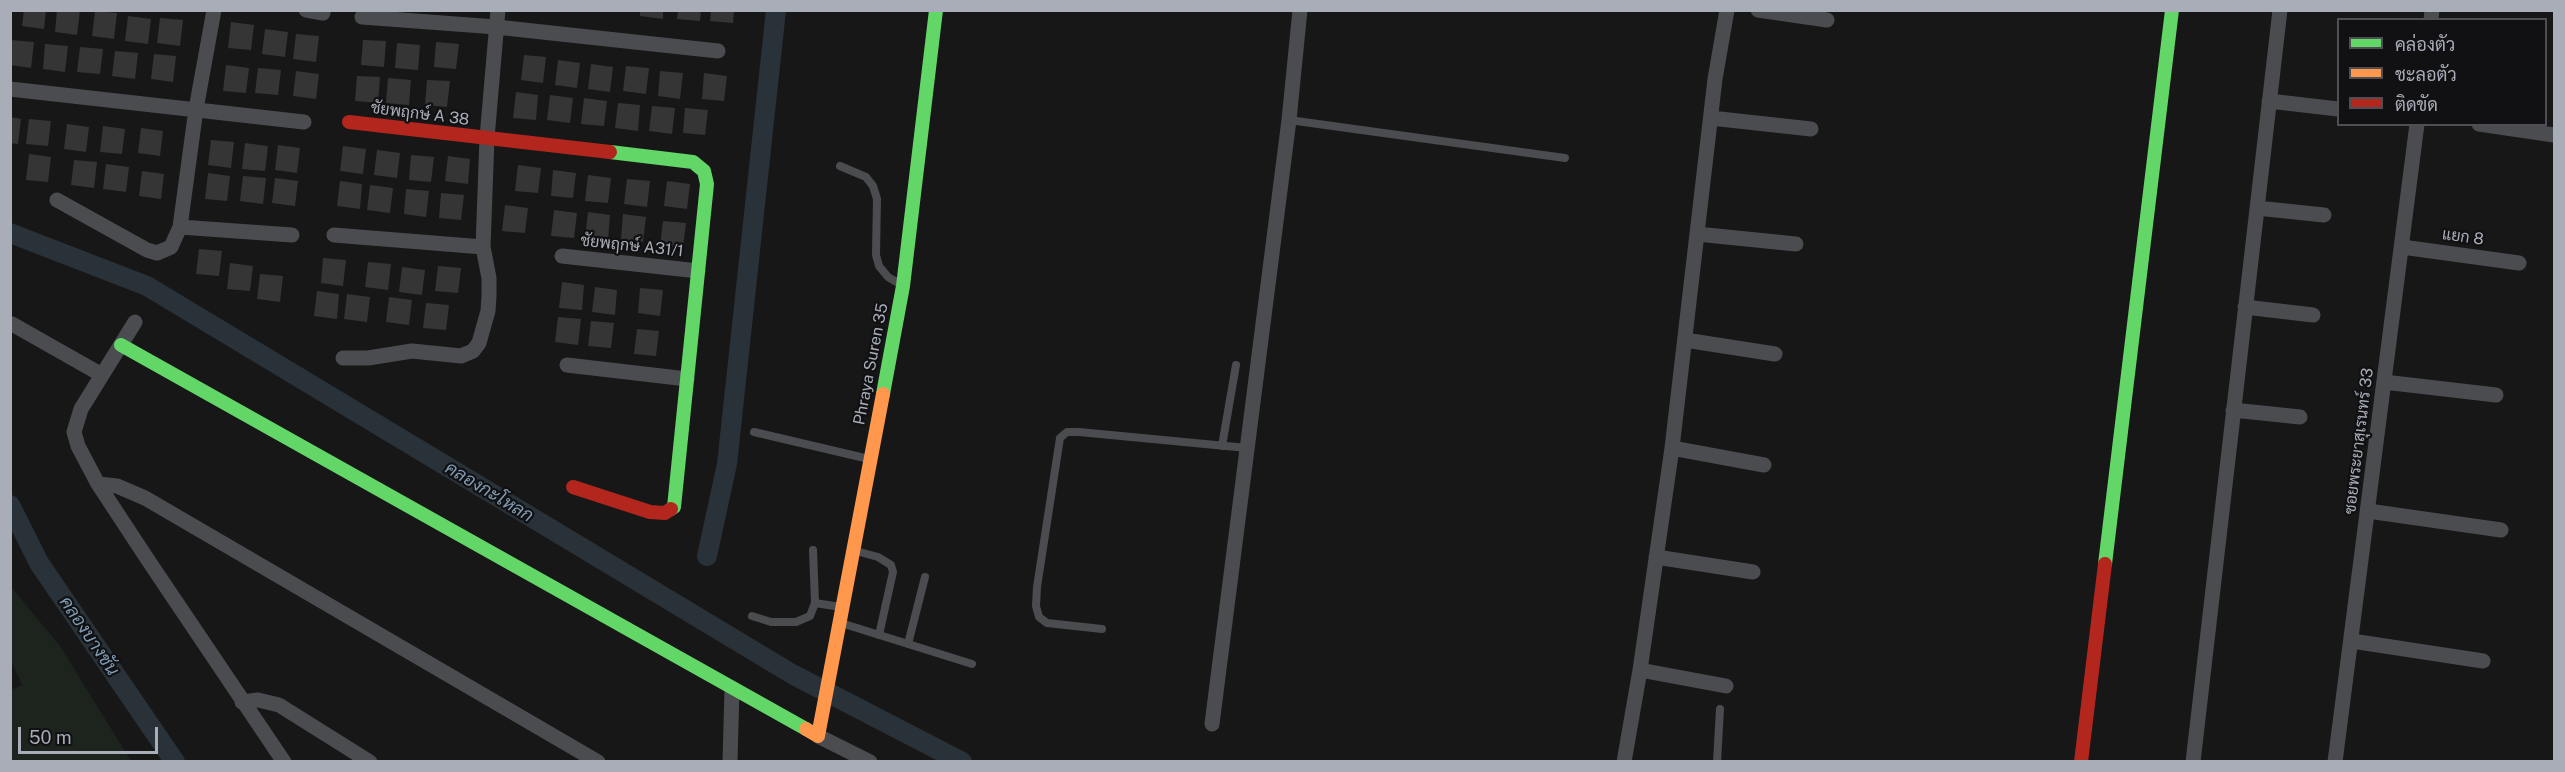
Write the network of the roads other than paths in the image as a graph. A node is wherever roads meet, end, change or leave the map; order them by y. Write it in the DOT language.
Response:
graph roads {
  1 [pos="214,10"];
  2 [pos="306,10"];
  3 [pos="498,10"];
  4 [pos="936,10"];
  5 [pos="1300,10"];
  6 [pos="1727,10"];
  7 [pos="1758,10"];
  8 [pos="2172,10"];
  9 [pos="2280,10"];
  10 [pos="323,13"];
  11 [pos="362,17"];
  12 [pos="1827,20"];
  13 [pos="496,27"];
  14 [pos="718,51"];
  15 [pos="10,89"];
  16 [pos="2269,101"];
  17 [pos="196,109"];
  18 [pos="2337,109"];
  19 [pos="1711,118"];
  20 [pos="1289,120"];
  21 [pos="304,122"];
  22 [pos="349,122"];
  23 [pos="2417,126"];
  24 [pos="2493,126"];
  25 [pos="1811,129"];
  26 [pos="2554,135"];
  27 [pos="487,138"];
  28 [pos="1565,158"];
  29 [pos="840,166"];
  30 [pos="57,200"];
  31 [pos="2257,208"];
  32 [pos="2324,215"];
  33 [pos="180,227"];
  34 [pos="1697,234"];
  35 [pos="292,235"];
  36 [pos="334,235"];
  37 [pos="1796,244"];
  38 [pos="483,247"];
  39 [pos="2402,247"];
  40 [pos="562,256"];
  41 [pos="2520,263"];
  42 [pos="698,271"];
  43 [pos="903,286"];
  44 [pos="2245,307"];
  45 [pos="2313,315"];
  46 [pos="135,322"];
  47 [pos="12,324"];
  48 [pos="1685,340"];
  49 [pos="121,345"];
  50 [pos="1775,354"];
  51 [pos="343,358"];
  52 [pos="567,365"];
  53 [pos="1236,365"];
  54 [pos="102,375"];
  55 [pos="687,379"];
  56 [pos="2384,382"];
  57 [pos="2496,394"];
  58 [pos="2233,410"];
  59 [pos="2300,417"];
  60 [pos="754,432"];
  61 [pos="1222,446"];
  62 [pos="1247,447"];
  63 [pos="1672,448"];
  64 [pos="870,459"];
  65 [pos="1764,465"];
  66 [pos="98,484"];
  67 [pos="573,487"];
  68 [pos="2368,511"];
  69 [pos="2501,530"];
  70 [pos="813,550"];
  71 [pos="853,550"];
  72 [pos="1656,557"];
  73 [pos="1753,572"];
  74 [pos="925,577"];
  75 [pos="815,603"];
  76 [pos="842,608"];
  77 [pos="752,616"];
  78 [pos="839,622"];
  79 [pos="1101,630"];
  80 [pos="879,635"];
  81 [pos="2352,641"];
  82 [pos="908,644"];
  83 [pos="2483,661"];
  84 [pos="972,664"];
  85 [pos="1640,670"];
  86 [pos="1725,686"];
  87 [pos="732,689"];
  88 [pos="242,702"];
  89 [pos="1720,709"];
  90 [pos="1212,724"];
  91 [pos="818,736"];
  92 [pos="284,762"];
  93 [pos="370,762"];
  94 [pos="597,762"];
  95 [pos="730,762"];
  96 [pos="870,762"];
  97 [pos="1624,762"];
  98 [pos="1717,762"];
  99 [pos="2081,762"];
  100 [pos="2193,762"];
  101 [pos="2335,762"];
  1 -- 17 [label="street"];
  2 -- 10 [label="street"];
  3 -- 13 [label="street"];
  4 -- 43 [label="street, Phraya Suren 35"];
  5 -- 20 [label="street"];
  6 -- 19 [label="street"];
  7 -- 12 [label="street"];
  8 -- 99 [label="street"];
  9 -- 16 [label="street"];
  11 -- 13 [label="street"];
  13 -- 14 [label="street"];
  13 -- 27 [label="street"];
  15 -- 17 [label="street"];
  16 -- 18 [label="street"];
  16 -- 31 [label="street"];
  17 -- 21 [label="street"];
  17 -- 33 [label="street"];
  19 -- 25 [label="street"];
  19 -- 34 [label="street"];
  20 -- 28 [label="lane"];
  20 -- 62 [label="street"];
  22 -- 27 [label="street, ชัยพฤกษ์ A 38"];
  23 -- 39 [label="street, ซอยพระยาสุเรนทร์ 33"];
  24 -- 26 [label="street"];
  27 -- 38 [label="street"];
  27 -- 42 [label="street, ชัยพฤกษ์ A 38"];
  29 -- 43 [label="lane"];
  30 -- 33 [label="street"];
  31 -- 32 [label="street"];
  31 -- 44 [label="street"];
  33 -- 35 [label="street"];
  34 -- 37 [label="street"];
  34 -- 48 [label="street"];
  36 -- 38 [label="street"];
  38 -- 51 [label="street"];
  39 -- 41 [label="street, แยก 8"];
  39 -- 56 [label="street, ซอยพระยาสุเรนทร์ 33"];
  40 -- 42 [label="street, ชัยพฤกษ์ A31/1"];
  42 -- 55 [label="street"];
  43 -- 64 [label="street, Phraya Suren 35"];
  44 -- 45 [label="street"];
  44 -- 58 [label="street"];
  46 -- 49 [label="street"];
  47 -- 54 [label="street"];
  48 -- 50 [label="street"];
  48 -- 63 [label="street"];
  49 -- 54 [label="street"];
  49 -- 87 [label="street"];
  52 -- 55 [label="street"];
  53 -- 61 [label="lane"];
  54 -- 66 [label="street"];
  55 -- 67 [label="street"];
  56 -- 57 [label="street"];
  56 -- 68 [label="street, ซอยพระยาสุเรนทร์ 33"];
  58 -- 59 [label="street"];
  58 -- 100 [label="street"];
  60 -- 64 [label="lane"];
  61 -- 62 [label="lane"];
  61 -- 79 [label="lane"];
  62 -- 90 [label="street"];
  63 -- 65 [label="street"];
  63 -- 72 [label="street"];
  64 -- 71 [label="street, Phraya Suren 35"];
  66 -- 88 [label="street"];
  66 -- 94 [label="street"];
  68 -- 69 [label="street"];
  68 -- 81 [label="street, ซอยพระยาสุเรนทร์ 33"];
  70 -- 75 [label="lane"];
  71 -- 76 [label="street, Phraya Suren 35"];
  71 -- 80 [label="lane"];
  72 -- 73 [label="street"];
  72 -- 85 [label="street"];
  74 -- 82 [label="lane"];
  75 -- 76 [label="lane"];
  75 -- 77 [label="lane"];
  76 -- 78 [label="street, Phraya Suren 35"];
  78 -- 80 [label="lane"];
  78 -- 91 [label="street, Phraya Suren 35"];
  80 -- 82 [label="lane"];
  81 -- 83 [label="street"];
  81 -- 101 [label="street, ซอยพระยาสุเรนทร์ 33"];
  82 -- 84 [label="lane"];
  85 -- 86 [label="street"];
  85 -- 97 [label="street"];
  87 -- 91 [label="street"];
  87 -- 95 [label="street"];
  88 -- 92 [label="street"];
  88 -- 93 [label="street"];
  89 -- 98 [label="lane"];
  91 -- 96 [label="street"];
}
